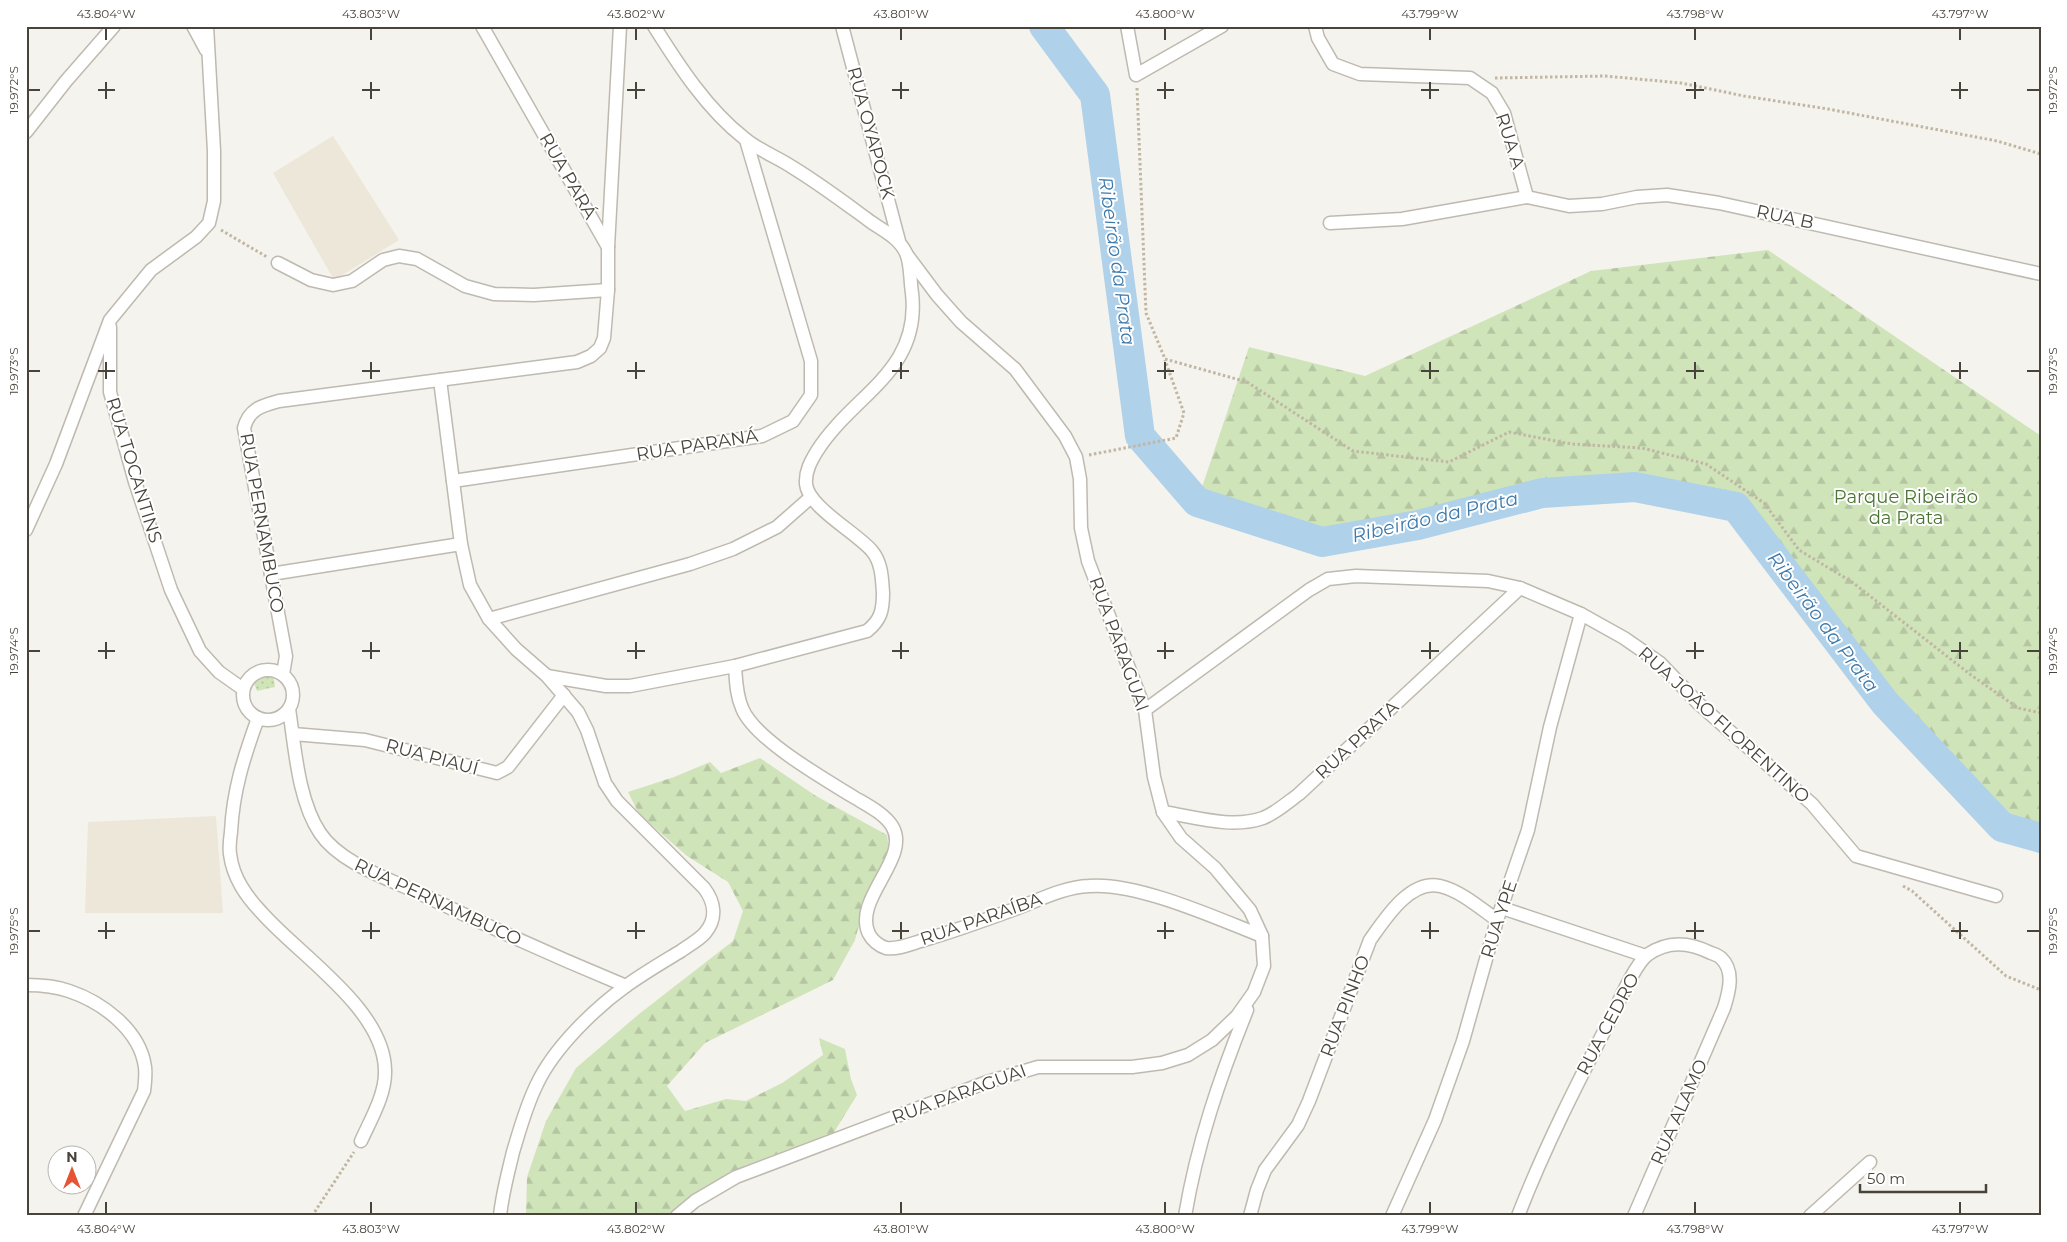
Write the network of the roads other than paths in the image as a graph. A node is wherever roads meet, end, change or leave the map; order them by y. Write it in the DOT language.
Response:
graph roads {
  1 [pos="114,26"];
  2 [pos="193,26"];
  3 [pos="207,26"];
  4 [pos="482,26"];
  5 [pos="620,26"];
  6 [pos="654,26"];
  7 [pos="842,26"];
  8 [pos="1127,26"];
  9 [pos="1222,26"];
  10 [pos="1315,26"];
  11 [pos="207,53"];
  12 [pos="26,132"];
  13 [pos="746,140"];
  14 [pos="1527,197"];
  15 [pos="1330,223"];
  16 [pos="899,241"];
  17 [pos="608,247"];
  18 [pos="907,255"];
  19 [pos="278,263"];
  20 [pos="2041,274"];
  21 [pos="608,290"];
  22 [pos="110,320"];
  23 [pos="604,338"];
  24 [pos="440,380"];
  25 [pos="453,481"];
  26 [pos="810,498"];
  27 [pos="26,530"];
  28 [pos="460,544"];
  29 [pos="271,574"];
  30 [pos="1520,588"];
  31 [pos="1581,614"];
  32 [pos="489,619"];
  33 [pos="734,666"];
  34 [pos="283,674"];
  35 [pos="547,676"];
  36 [pos="243,689"];
  37 [pos="564,694"];
  38 [pos="290,709"];
  39 [pos="1146,710"];
  40 [pos="258,718"];
  41 [pos="293,734"];
  42 [pos="1163,812"];
  43 [pos="1996,896"];
  44 [pos="1500,914"];
  45 [pos="1262,936"];
  46 [pos="1646,956"];
  47 [pos="26,985"];
  48 [pos="626,986"];
  49 [pos="1254,992"];
  50 [pos="1724,1008"];
  51 [pos="361,1141"];
  52 [pos="1870,1162"];
  53 [pos="84,1216"];
  54 [pos="500,1216"];
  55 [pos="677,1216"];
  56 [pos="1185,1216"];
  57 [pos="1250,1216"];
  58 [pos="1392,1216"];
  59 [pos="1518,1216"];
  60 [pos="1634,1216"];
  61 [pos="1810,1216"];
  1 -- 12 [label="street"];
  2 -- 11 [label="street"];
  3 -- 11 [label="street"];
  4 -- 17 [label="street, RUA PARÁ"];
  5 -- 17 [label="street"];
  6 -- 13 [label="street"];
  7 -- 16 [label="street, RUA OYAPOCK"];
  8 -- 9 [label="street"];
  10 -- 14 [label="street, RUA A"];
  11 -- 22 [label="street"];
  13 -- 16 [label="street"];
  13 -- 25 [label="street, RUA PARANÁ"];
  14 -- 15 [label="street"];
  14 -- 20 [label="street, RUA B"];
  16 -- 18 [label="street, RUA PARAGUAI"];
  17 -- 21 [label="street, RUA PARÁ"];
  18 -- 26 [label="street"];
  18 -- 39 [label="street, RUA PARAGUAI"];
  19 -- 21 [label="street"];
  21 -- 23 [label="street, RUA PARÁ"];
  22 -- 27 [label="street"];
  22 -- 36 [label="street, RUA TOCANTINS"];
  23 -- 24 [label="street, RUA PERNAMBUCO"];
  24 -- 25 [label="street"];
  24 -- 29 [label="street, RUA PERNAMBUCO"];
  25 -- 28 [label="street"];
  26 -- 32 [label="street"];
  26 -- 33 [label="street"];
  28 -- 29 [label="street"];
  28 -- 32 [label="street"];
  29 -- 34 [label="street, RUA PERNAMBUCO"];
  30 -- 31 [label="street, RUA JOÃO FLORENTINO"];
  30 -- 39 [label="street, RUA JOÃO FLORENTINO"];
  30 -- 42 [label="street, RUA PRATA"];
  31 -- 43 [label="street, RUA JOÃO FLORENTINO"];
  31 -- 44 [label="street, RUA YPE"];
  32 -- 35 [label="street"];
  33 -- 35 [label="street"];
  33 -- 45 [label="street, RUA PARAÍBA"];
  34 -- 36 [label="street"];
  34 -- 38 [label="street"];
  35 -- 37 [label="street"];
  36 -- 40 [label="street"];
  37 -- 41 [label="street, RUA PIAUÍ"];
  37 -- 48 [label="street"];
  38 -- 40 [label="street"];
  38 -- 41 [label="street, RUA PERNAMBUCO"];
  39 -- 42 [label="street, RUA PARAGUAI"];
  40 -- 51 [label="street"];
  41 -- 48 [label="street, RUA PERNAMBUCO"];
  42 -- 45 [label="street, RUA PARAGUAI"];
  44 -- 46 [label="street, RUA PINHO"];
  44 -- 57 [label="street, RUA PINHO"];
  44 -- 58 [label="street, RUA YPE"];
  45 -- 49 [label="street, RUA PARAGUAI"];
  46 -- 50 [label="street, RUA CEDRO"];
  46 -- 59 [label="street, RUA CEDRO"];
  47 -- 53 [label="street"];
  48 -- 54 [label="street"];
  49 -- 55 [label="street, RUA PARAGUAI"];
  49 -- 56 [label="street"];
  50 -- 60 [label="street, RUA ALAMO"];
  52 -- 61 [label="street"];
}
